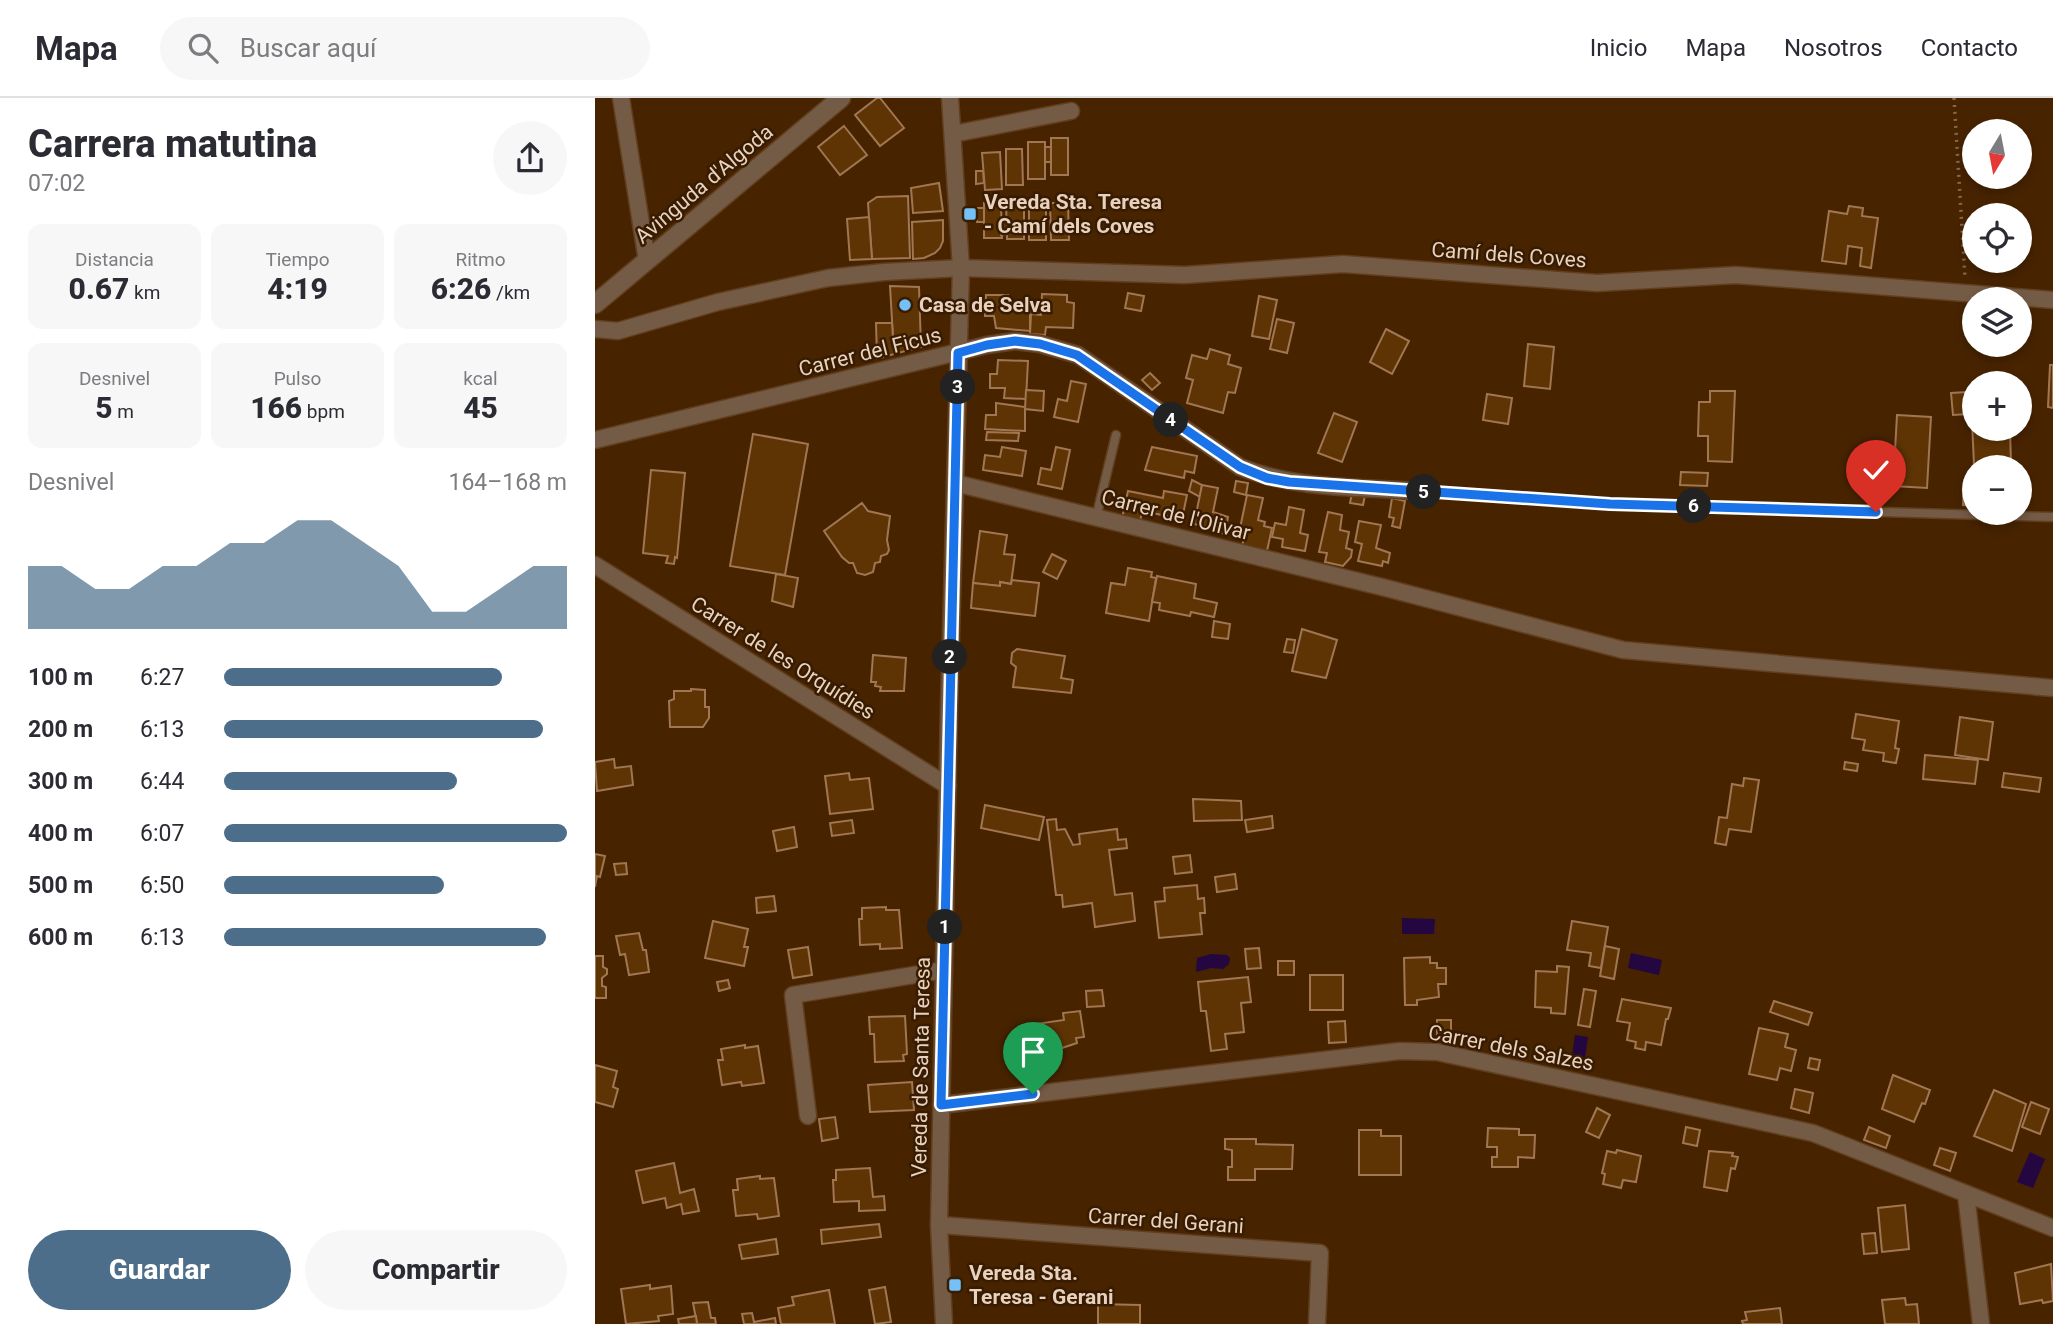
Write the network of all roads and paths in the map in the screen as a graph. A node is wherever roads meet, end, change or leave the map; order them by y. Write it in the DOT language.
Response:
graph roads {
  1 [pos="621,98"];
  2 [pos="841,98"];
  3 [pos="950,98"];
  4 [pos="1954,98"];
  5 [pos="1071,111"];
  6 [pos="953,134"];
  7 [pos="646,261"];
  8 [pos="961,268"];
  9 [pos="1966,287"];
  10 [pos="1962,293"];
  11 [pos="2032,298"];
  12 [pos="2053,300"];
  13 [pos="595,304"];
  14 [pos="595,329"];
  15 [pos="958,353"];
  16 [pos="1116,435"];
  17 [pos="595,440"];
  18 [pos="955,483"];
  19 [pos="1414,491"];
  20 [pos="2053,517"];
  21 [pos="1096,518"];
  22 [pos="595,565"];
  23 [pos="2053,688"];
  24 [pos="948,786"];
  25 [pos="944,970"];
  26 [pos="941,1105"];
  27 [pos="808,1116"];
  28 [pos="1966,1194"];
  29 [pos="939,1225"];
  30 [pos="2053,1228"];
  31 [pos="944,1324"];
  32 [pos="1317,1324"];
  33 [pos="1981,1324"];
  1 -- 7 [label="street"];
  2 -- 7 [label="street, Avinguda d'Algoda"];
  3 -- 6 [label="street, Vereda de Santa Teresa"];
  4 -- 9 [label="path"];
  5 -- 6 [label="street"];
  6 -- 8 [label="street, Vereda de Santa Teresa"];
  7 -- 13 [label="street, Avinguda d'Algoda"];
  8 -- 10 [label="street, Camí dels Coves"];
  8 -- 14 [label="street, Camí dels Coves"];
  8 -- 15 [label="street, Vereda de Santa Teresa"];
  11 -- 12 [label="street, Camí dels Coves"];
  15 -- 17 [label="street, Carrer del Ficus"];
  15 -- 18 [label="street, Vereda de Santa Teresa"];
  15 -- 19 [label="street, Carrer del Ficus"];
  16 -- 21 [label="lane"];
  18 -- 21 [label="street, Carrer de l'Olivar"];
  18 -- 24 [label="street, Vereda de Santa Teresa"];
  19 -- 20 [label="lane"];
  21 -- 23 [label="street, Carrer de l'Olivar"];
  22 -- 24 [label="street, Carrer de les Orquídies"];
  24 -- 25 [label="street, Vereda de Santa Teresa"];
  25 -- 26 [label="street, Vereda de Santa Teresa"];
  25 -- 27 [label="street"];
  26 -- 28 [label="street, Carrer dels Salzes"];
  26 -- 29 [label="street, Vereda de Santa Teresa"];
  28 -- 30 [label="street, Carrer dels Salzes"];
  28 -- 33 [label="street"];
  29 -- 31 [label="street, Vereda de Santa Teresa"];
  29 -- 32 [label="street, Carrer del Gerani"];
}
